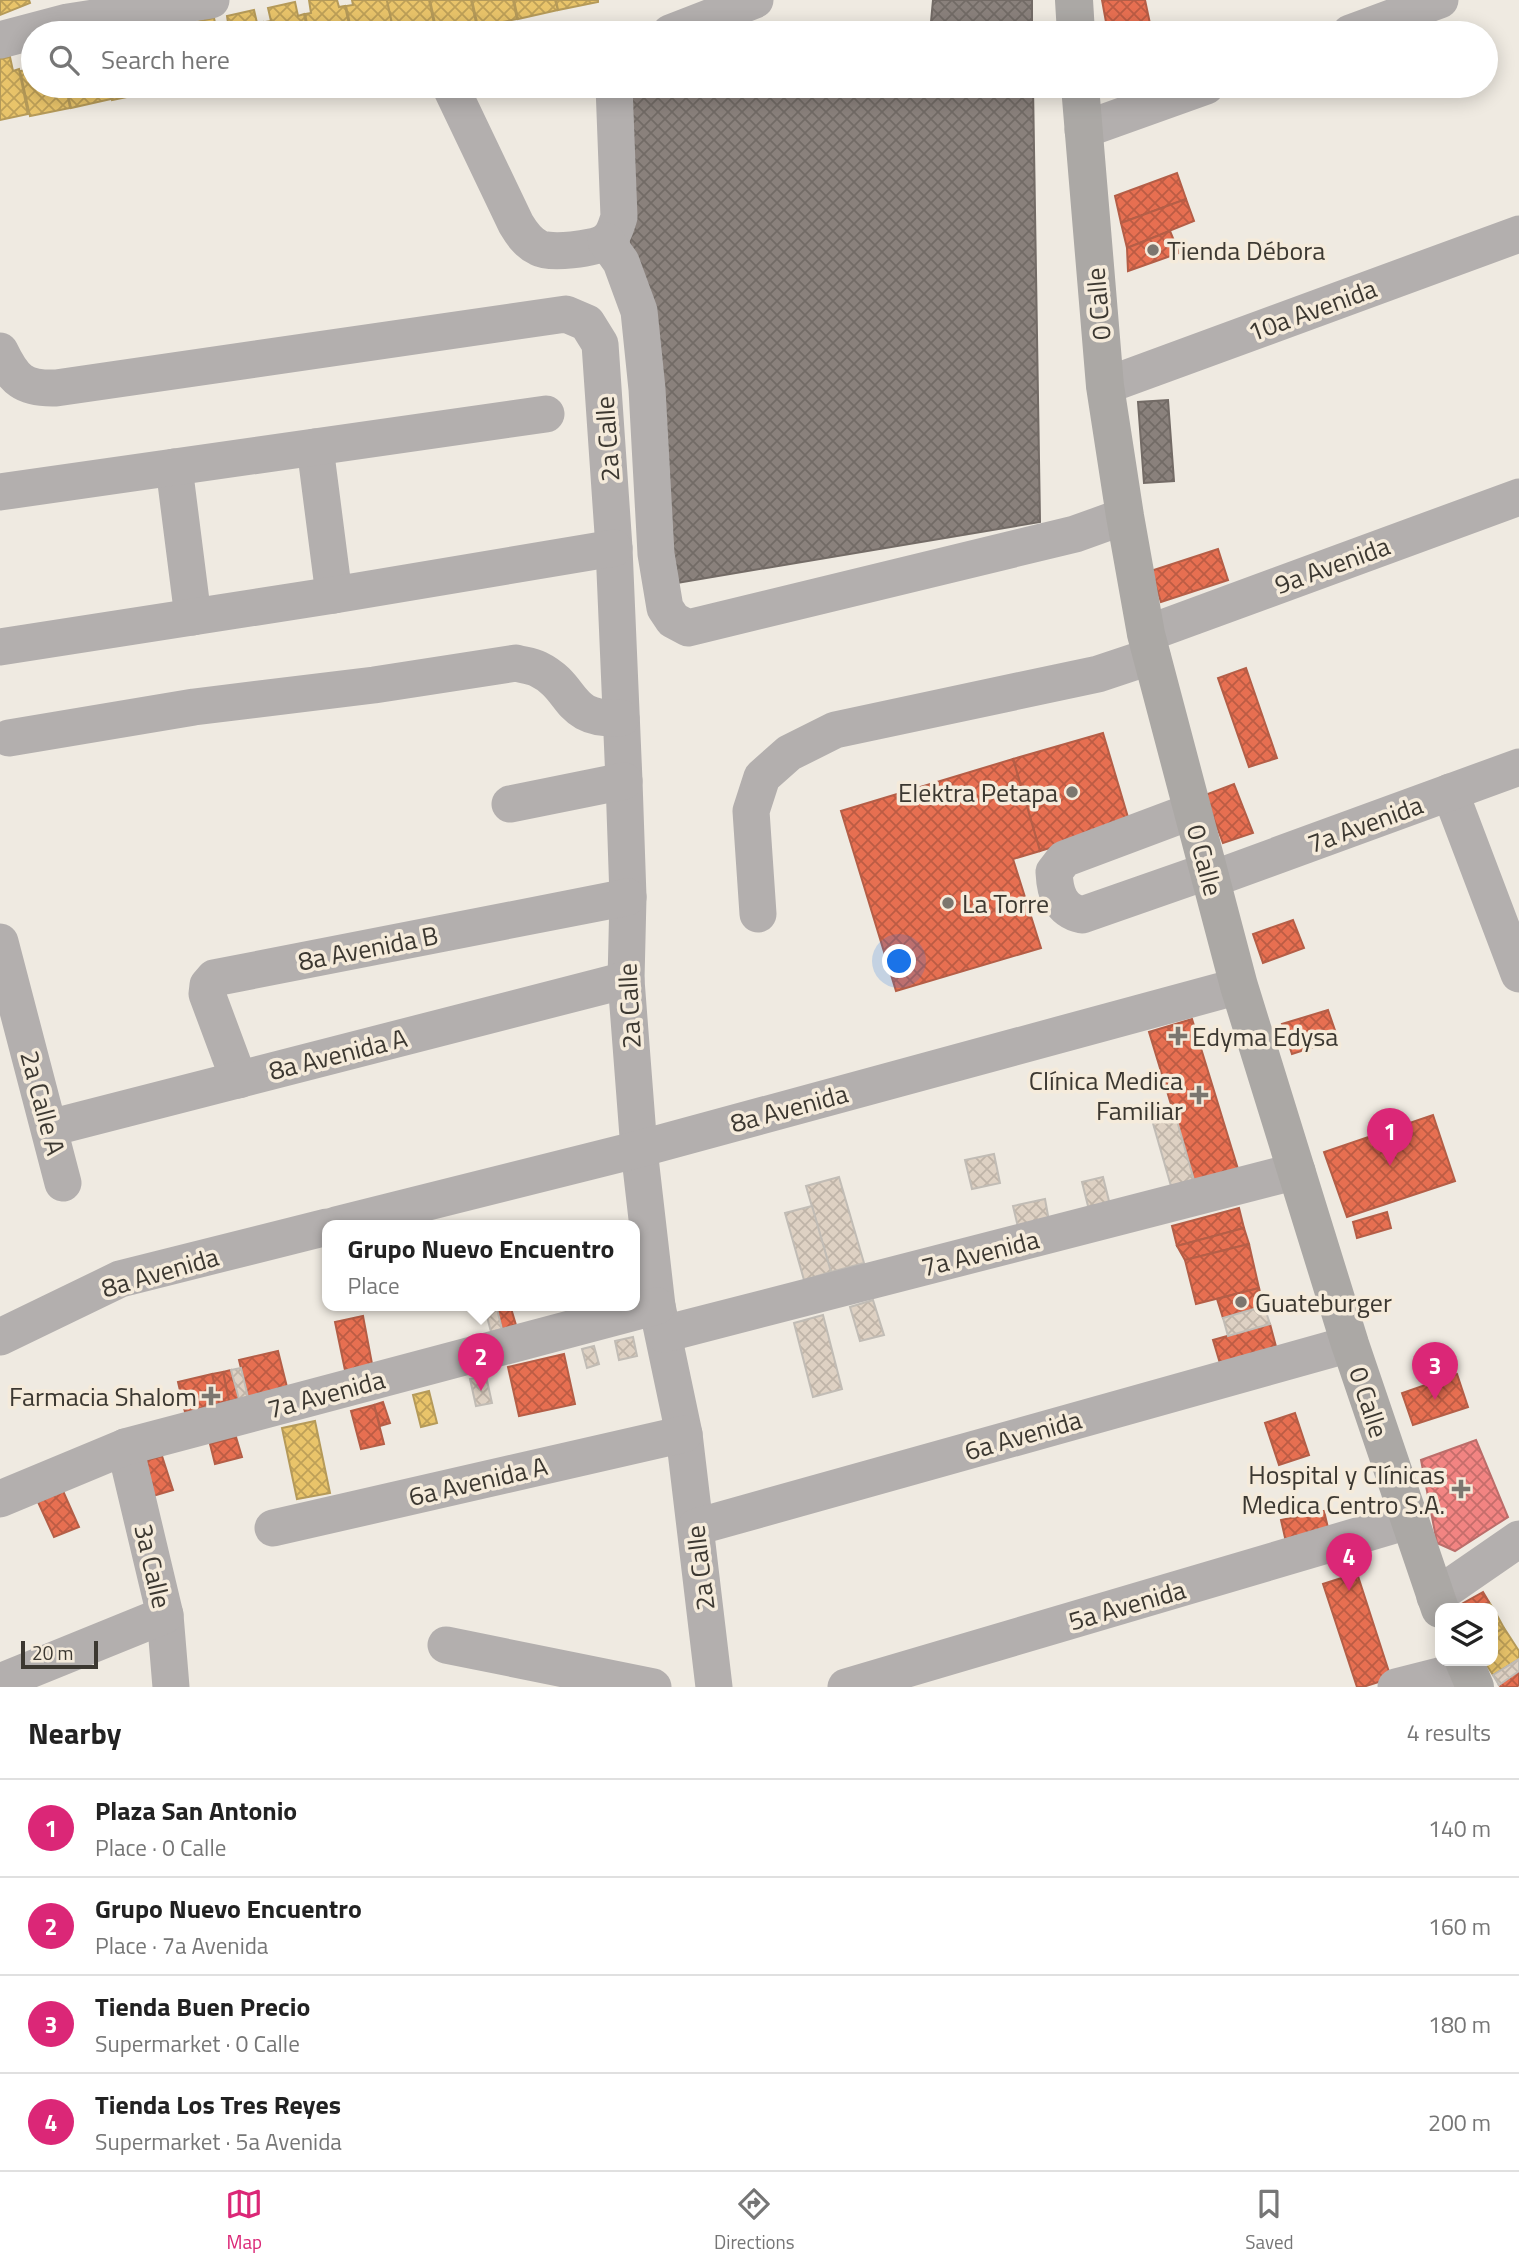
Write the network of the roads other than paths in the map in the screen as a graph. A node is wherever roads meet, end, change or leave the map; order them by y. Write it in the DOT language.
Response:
graph roads {
  1 [pos="211,0"];
  2 [pos="755,0"];
  3 [pos="1074,0"];
  4 [pos="1440,0"];
  5 [pos="64,11"];
  6 [pos="42,21"];
  7 [pos="701,21"];
  8 [pos="1075,21"];
  9 [pos="1383,21"];
  10 [pos="21,30"];
  11 [pos="0,40"];
  12 [pos="456,98"];
  13 [pos="614,98"];
  14 [pos="1081,98"];
  15 [pos="1172,98"];
  16 [pos="1083,130"];
  17 [pos="1519,234"];
  18 [pos="606,242"];
  19 [pos="1,354"];
  20 [pos="1105,386"];
  21 [pos="547,414"];
  22 [pos="315,447"];
  23 [pos="174,467"];
  24 [pos="0,492"];
  25 [pos="1519,496"];
  26 [pos="1125,516"];
  27 [pos="614,548"];
  28 [pos="334,596"];
  29 [pos="193,617"];
  30 [pos="1149,645"];
  31 [pos="0,647"];
  32 [pos="621,718"];
  33 [pos="9,738"];
  34 [pos="1519,767"];
  35 [pos="624,781"];
  36 [pos="1450,792"];
  37 [pos="510,804"];
  38 [pos="1192,811"];
  39 [pos="1209,876"];
  40 [pos="628,897"];
  41 [pos="758,914"];
  42 [pos="0,942"];
  43 [pos="1519,974"];
  44 [pos="626,980"];
  45 [pos="1239,986"];
  46 [pos="239,1080"];
  47 [pos="50,1128"];
  48 [pos="639,1149"];
  49 [pos="1297,1171"];
  50 [pos="63,1183"];
  51 [pos="356,1220"];
  52 [pos="322,1228"];
  53 [pos="660,1320"];
  54 [pos="0,1337"];
  55 [pos="1350,1344"];
  56 [pos="684,1434"];
  57 [pos="125,1447"];
  58 [pos="0,1499"];
  59 [pos="1408,1521"];
  60 [pos="696,1527"];
  61 [pos="273,1528"];
  62 [pos="1519,1539"];
  63 [pos="1438,1603"];
  64 [pos="165,1615"];
  65 [pos="446,1645"];
  66 [pos="1469,1672"];
  67 [pos="0,1682"];
  68 [pos="171,1687"];
  69 [pos="653,1687"];
  70 [pos="714,1687"];
  71 [pos="846,1687"];
  72 [pos="1396,1687"];
  1 -- 5 [label="street"];
  2 -- 7 [label="street"];
  3 -- 8 [label="main road"];
  4 -- 9 [label="street"];
  5 -- 6 [label="street"];
  10 -- 11 [label="street"];
  12 -- 18 [label="street"];
  13 -- 18 [label="street"];
  14 -- 16 [label="main road, 0 Calle"];
  15 -- 16 [label="street"];
  16 -- 20 [label="main road, 0 Calle"];
  17 -- 20 [label="street, 10a Avenida"];
  18 -- 26 [label="street"];
  19 -- 27 [label="street, 2a Calle"];
  20 -- 26 [label="main road, 0 Calle"];
  21 -- 22 [label="street"];
  22 -- 23 [label="street"];
  22 -- 28 [label="street"];
  23 -- 24 [label="street"];
  23 -- 29 [label="street"];
  25 -- 30 [label="street, 9a Avenida"];
  26 -- 30 [label="main road, 0 Calle"];
  27 -- 28 [label="street"];
  27 -- 32 [label="street, 2a Calle"];
  28 -- 29 [label="street"];
  29 -- 31 [label="street"];
  30 -- 38 [label="main road, 0 Calle"];
  30 -- 41 [label="street, 9a Avenida"];
  32 -- 33 [label="street"];
  32 -- 35 [label="street, 2a Calle"];
  34 -- 36 [label="street, 7a Avenida"];
  35 -- 37 [label="street"];
  35 -- 40 [label="street, 2a Calle"];
  36 -- 39 [label="street, 7a Avenida"];
  36 -- 43 [label="street"];
  38 -- 39 [label="main road, 0 Calle"];
  38 -- 39 [label="street, 7a Avenida"];
  39 -- 45 [label="main road, 0 Calle"];
  40 -- 44 [label="street, 2a Calle"];
  40 -- 46 [label="street, 8a Avenida B"];
  42 -- 47 [label="street, 2a Calle A"];
  44 -- 46 [label="street, 8a Avenida A"];
  44 -- 48 [label="street, 2a Calle"];
  45 -- 48 [label="street, 8a Avenida"];
  45 -- 49 [label="main road, 0 Calle"];
  46 -- 47 [label="street, 8a Avenida A"];
  47 -- 50 [label="street, 2a Calle A"];
  48 -- 51 [label="street, 8a Avenida"];
  48 -- 53 [label="street, 2a Calle"];
  49 -- 53 [label="street, 7a Avenida"];
  49 -- 55 [label="main road, 0 Calle"];
  52 -- 54 [label="street, 8a Avenida"];
  53 -- 56 [label="street, 2a Calle"];
  53 -- 57 [label="street, 7a Avenida"];
  55 -- 59 [label="main road, 0 Calle"];
  55 -- 60 [label="street, 6a Avenida"];
  56 -- 60 [label="street, 2a Calle"];
  56 -- 61 [label="street, 6a Avenida A"];
  57 -- 58 [label="street, 7a Avenida"];
  57 -- 64 [label="street, 3a Calle"];
  59 -- 63 [label="main road, 0 Calle"];
  59 -- 71 [label="street, 5a Avenida"];
  60 -- 70 [label="street, 2a Calle"];
  62 -- 63 [label="street"];
  64 -- 67 [label="street"];
  64 -- 68 [label="street, 3a Calle"];
  65 -- 69 [label="street"];
  66 -- 72 [label="street"];
}
